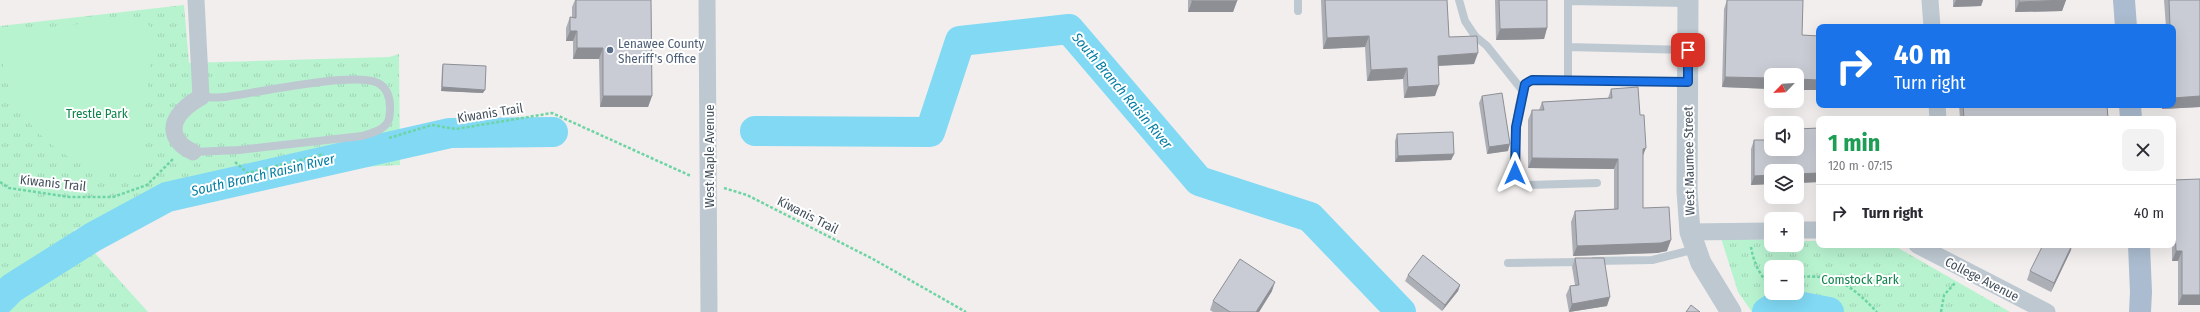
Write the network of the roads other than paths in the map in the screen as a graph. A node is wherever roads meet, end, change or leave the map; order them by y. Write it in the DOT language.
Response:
graph roads {
  1 [pos="196,0"];
  2 [pos="707,0"];
  3 [pos="1298,0"];
  4 [pos="1459,0"];
  5 [pos="1930,0"];
  6 [pos="2124,0"];
  7 [pos="1568,1"];
  8 [pos="1688,1"];
  9 [pos="1298,11"];
  10 [pos="1932,24"];
  11 [pos="2126,24"];
  12 [pos="1568,47"];
  13 [pos="1688,50"];
  14 [pos="1568,80"];
  15 [pos="1688,82"];
  16 [pos="1522,90"];
  17 [pos="201,97"];
  18 [pos="193,152"];
  19 [pos="1597,184"];
  20 [pos="1804,230"];
  21 [pos="1816,230"];
  22 [pos="1764,232"];
  23 [pos="1693,241"];
  24 [pos="1928,248"];
  25 [pos="2138,248"];
  26 [pos="1947,253"];
  27 [pos="1508,263"];
  28 [pos="1726,305"];
  29 [pos="709,312"];
  30 [pos="2047,312"];
  31 [pos="2140,312"];
  1 -- 17 [label="street"];
  2 -- 29 [label="street, West Maple Avenue"];
  3 -- 9 [label="lane"];
  4 -- 16 [label="lane"];
  5 -- 10 [label="street"];
  6 -- 11 [label="main road"];
  7 -- 8 [label="lane"];
  7 -- 12 [label="lane"];
  8 -- 13 [label="street, West Maumee Street"];
  12 -- 13 [label="lane"];
  12 -- 14 [label="lane"];
  13 -- 15 [label="street, West Maumee Street"];
  14 -- 15 [label="lane"];
  14 -- 16 [label="lane"];
  15 -- 23 [label="street, West Maumee Street"];
  16 -- 19 [label="lane"];
  17 -- 18 [label="street"];
  17 -- 18 [label="lane"];
  20 -- 21 [label="street"];
  22 -- 23 [label="street"];
  23 -- 27 [label="lane"];
  23 -- 28 [label="street, West Maumee Street"];
  24 -- 26 [label="street, College Avenue"];
  25 -- 31 [label="main road"];
  26 -- 30 [label="street, College Avenue"];
}
